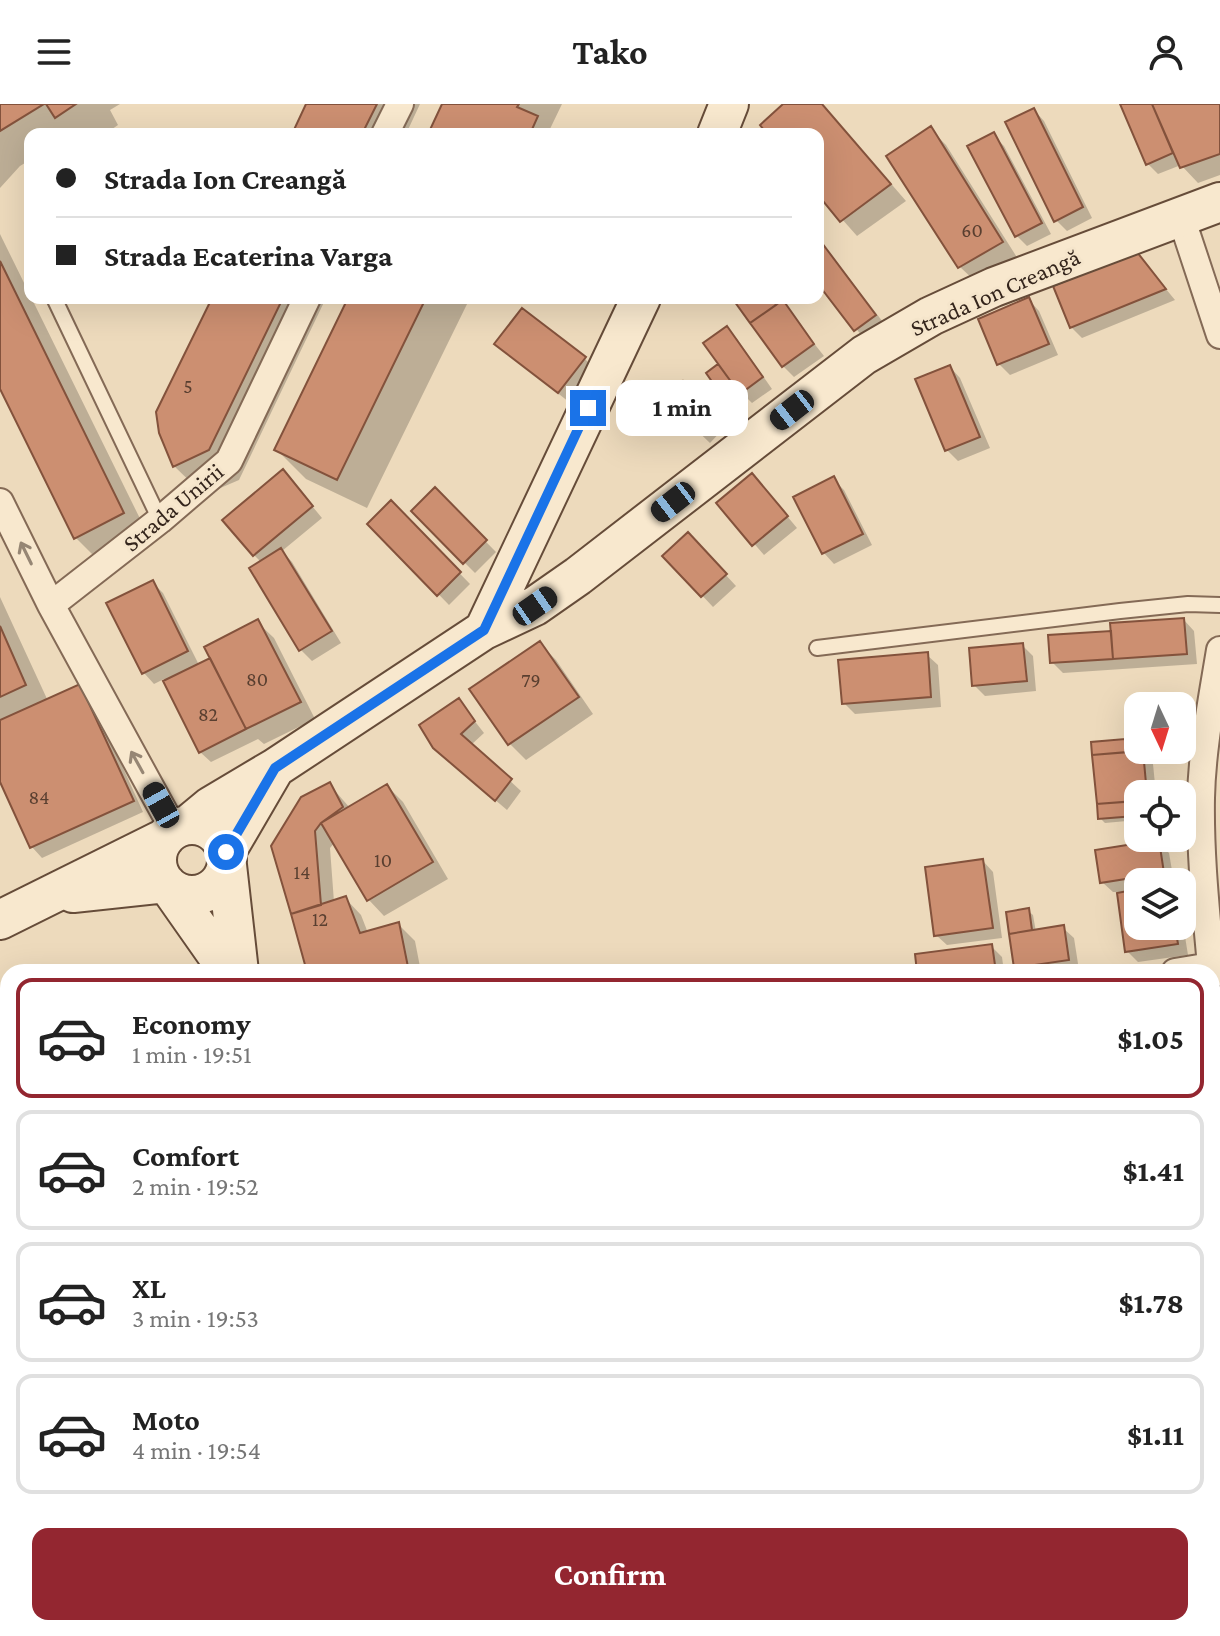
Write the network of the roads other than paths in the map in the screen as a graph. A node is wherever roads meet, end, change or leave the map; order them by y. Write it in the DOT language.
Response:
graph roads {
  1 [pos="400,104"];
  2 [pos="729,104"];
  3 [pos="388,128"];
  4 [pos="719,128"];
  5 [pos="1220,202"];
  6 [pos="1181,217"];
  7 [pos="57,304"];
  8 [pos="304,304"];
  9 [pos="638,304"];
  10 [pos="1220,335"];
  11 [pos="0,502"];
  12 [pos="160,520"];
  13 [pos="51,605"];
  14 [pos="1220,605"];
  15 [pos="484,630"];
  16 [pos="817,648"];
  17 [pos="1220,650"];
  18 [pos="275,768"];
  19 [pos="176,831"];
  20 [pos="227,858"];
  21 [pos="168,886"];
  22 [pos="51,895"];
  23 [pos="0,920"];
  24 [pos="223,964"];
  25 [pos="238,964"];
  26 [pos="1214,964"];
  1 -- 3 [label="street"];
  2 -- 4 [label="main road"];
  5 -- 6 [label="main road, Strada Ion Creangă"];
  6 -- 10 [label="street"];
  6 -- 15 [label="main road, Strada Ion Creangă"];
  7 -- 12 [label="lane"];
  8 -- 12 [label="street, Strada Unirii"];
  9 -- 15 [label="main road"];
  13 -- 11 [label="street, one-way"];
  12 -- 13 [label="street, Strada Unirii"];
  19 -- 13 [label="street, one-way"];
  14 -- 16 [label="lane"];
  15 -- 18 [label="main road, Strada Ion Creangă"];
  17 -- 26 [label="street"];
  18 -- 19 [label="main road, Strada Ion Creangă"];
  18 -- 20 [label="main road, Strada Ion Creangă"];
  19 -- 20 [label="main road"];
  19 -- 21 [label="main road"];
  19 -- 22 [label="main road, Strada Ion Creangă"];
  20 -- 21 [label="main road"];
  20 -- 25 [label="main road"];
  21 -- 22 [label="main road, Strada Ion Creangă"];
  21 -- 24 [label="main road"];
  22 -- 23 [label="main road, Strada Ion Creangă"];
}
